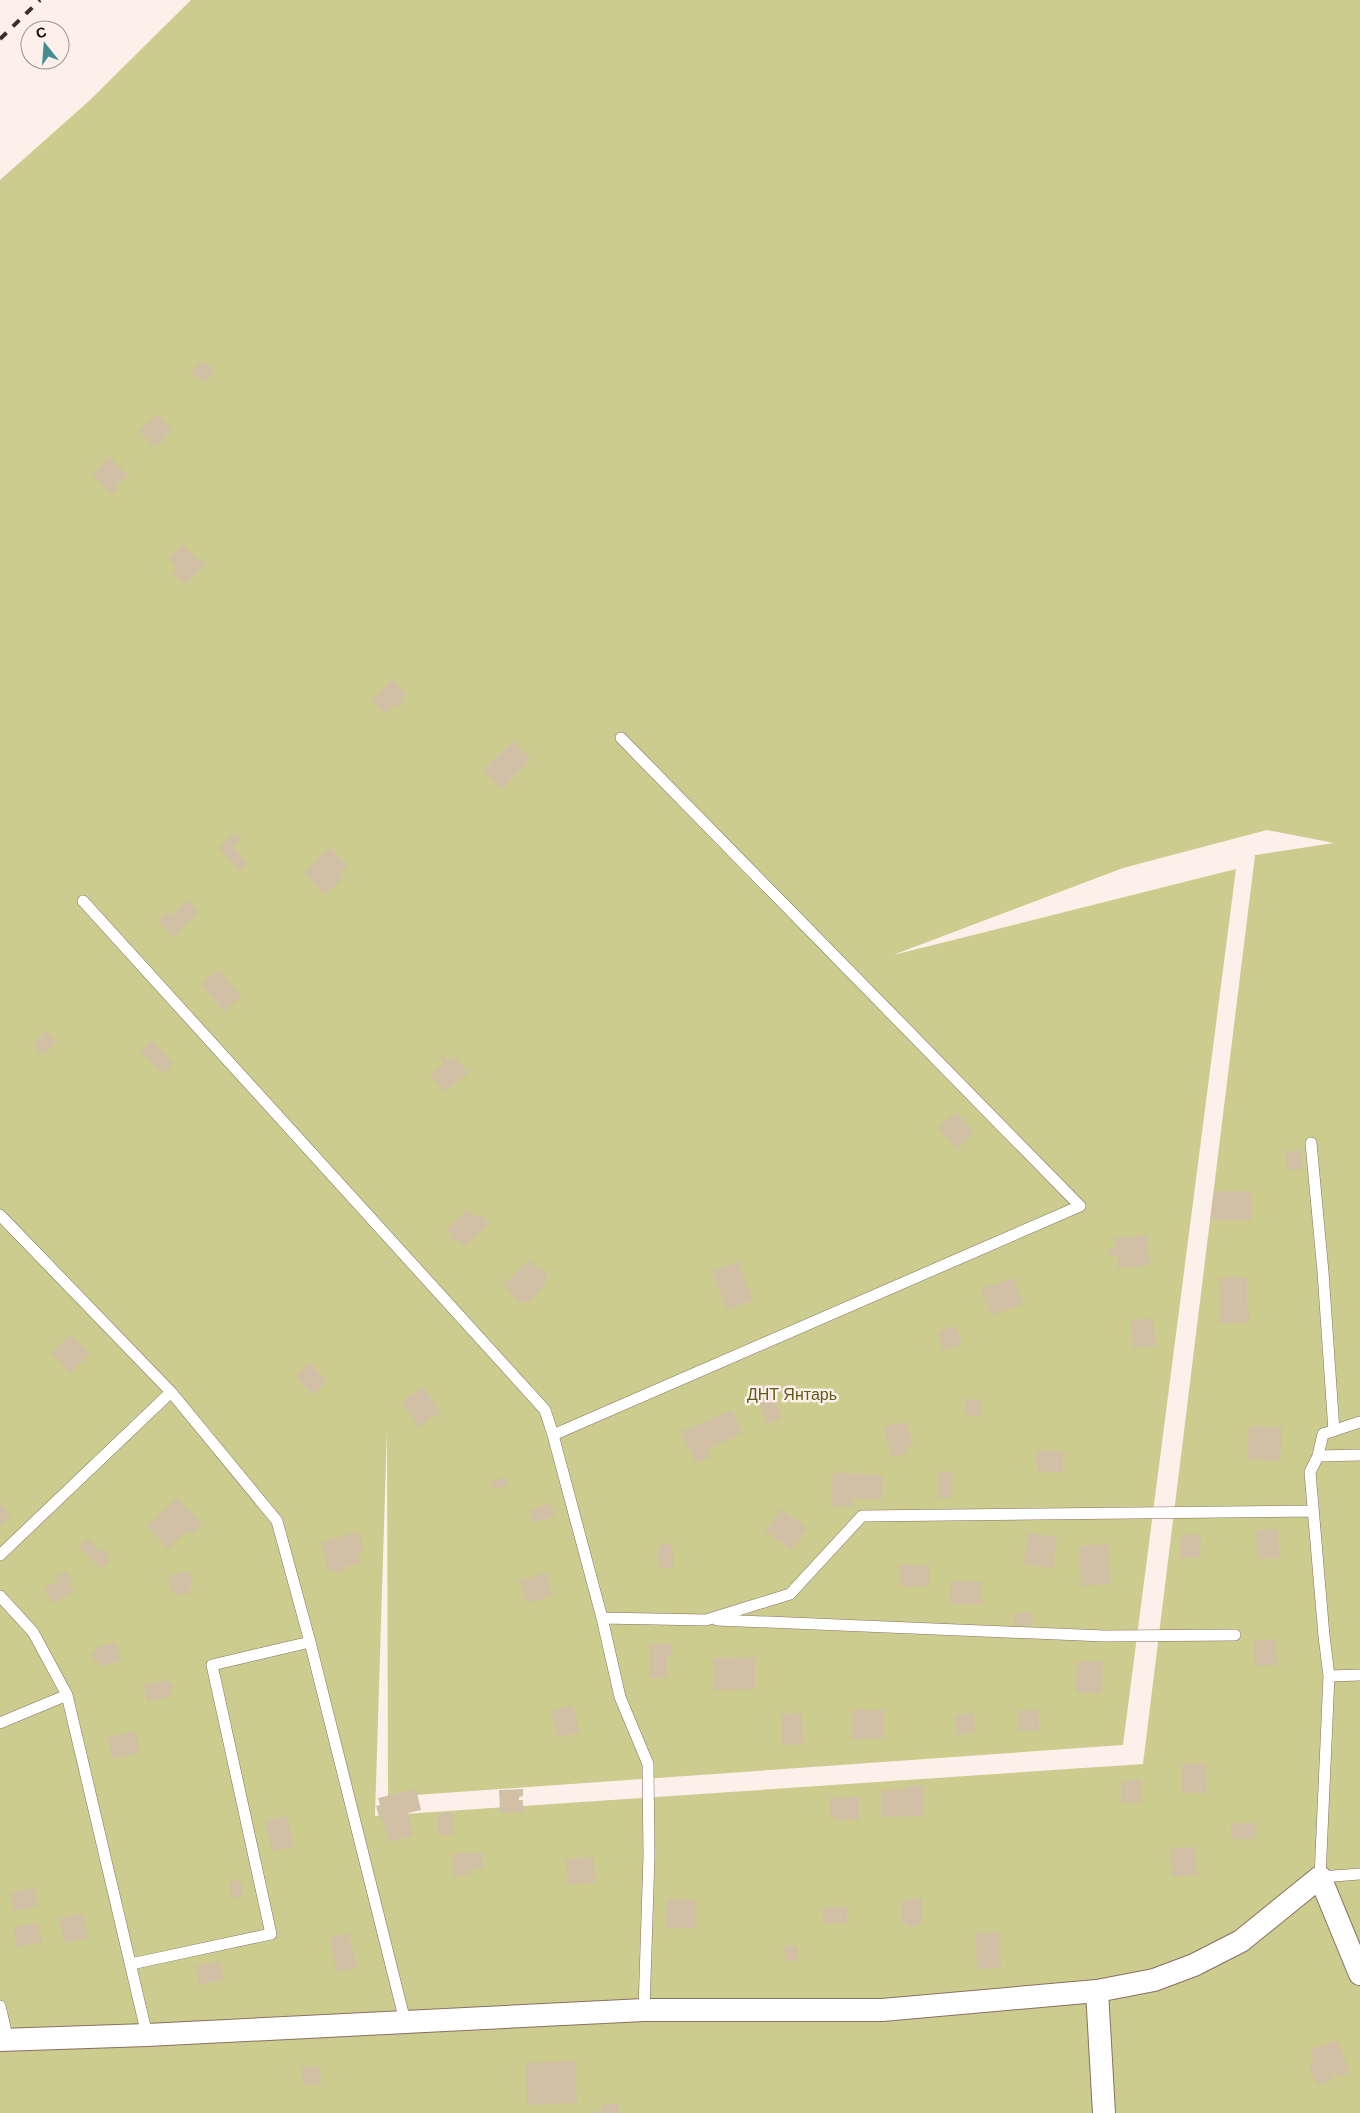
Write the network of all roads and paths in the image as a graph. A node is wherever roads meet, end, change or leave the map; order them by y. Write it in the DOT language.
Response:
graph roads {
  1 [pos="621,738"];
  2 [pos="83,900"];
  3 [pos="1311,1143"];
  4 [pos="0,1215"];
  5 [pos="171,1392"];
  6 [pos="1360,1422"];
  7 [pos="1334,1431"];
  8 [pos="553,1434"];
  9 [pos="1360,1455"];
  10 [pos="1318,1456"];
  11 [pos="1313,1512"];
  12 [pos="0,1555"];
  13 [pos="0,1596"];
  14 [pos="602,1618"];
  15 [pos="706,1620"];
  16 [pos="1235,1635"];
  17 [pos="310,1642"];
  18 [pos="1360,1675"];
  19 [pos="1329,1676"];
  20 [pos="67,1695"];
  21 [pos="0,1723"];
  22 [pos="1360,1874"];
  23 [pos="1320,1877"];
  24 [pos="131,1964"];
  25 [pos="1360,1974"];
  26 [pos="1097,1991"];
  27 [pos="0,2006"];
  28 [pos="644,2010"];
  29 [pos="405,2021"];
  30 [pos="146,2035"];
  31 [pos="4,2040"];
  32 [pos="1104,2113"];
  1 -- 8 [label="lane"];
  2 -- 8 [label="lane"];
  3 -- 7 [label="lane"];
  4 -- 5 [label="lane"];
  5 -- 12 [label="lane"];
  5 -- 17 [label="lane"];
  6 -- 7 [label="lane"];
  7 -- 10 [label="lane"];
  8 -- 14 [label="lane"];
  9 -- 10 [label="lane"];
  10 -- 11 [label="lane"];
  11 -- 15 [label="lane"];
  11 -- 19 [label="lane"];
  13 -- 20 [label="lane"];
  14 -- 15 [label="lane"];
  14 -- 28 [label="lane"];
  15 -- 16 [label="lane"];
  17 -- 24 [label="lane"];
  17 -- 29 [label="lane"];
  18 -- 19 [label="lane"];
  19 -- 23 [label="lane"];
  20 -- 21 [label="lane"];
  20 -- 24 [label="lane"];
  22 -- 23 [label="lane"];
  23 -- 25 [label="street"];
  23 -- 26 [label="street"];
  24 -- 30 [label="lane"];
  26 -- 28 [label="street"];
  26 -- 32 [label="street"];
  27 -- 31 [label="lane"];
  28 -- 29 [label="street"];
  29 -- 30 [label="street"];
  30 -- 31 [label="street"];
}
